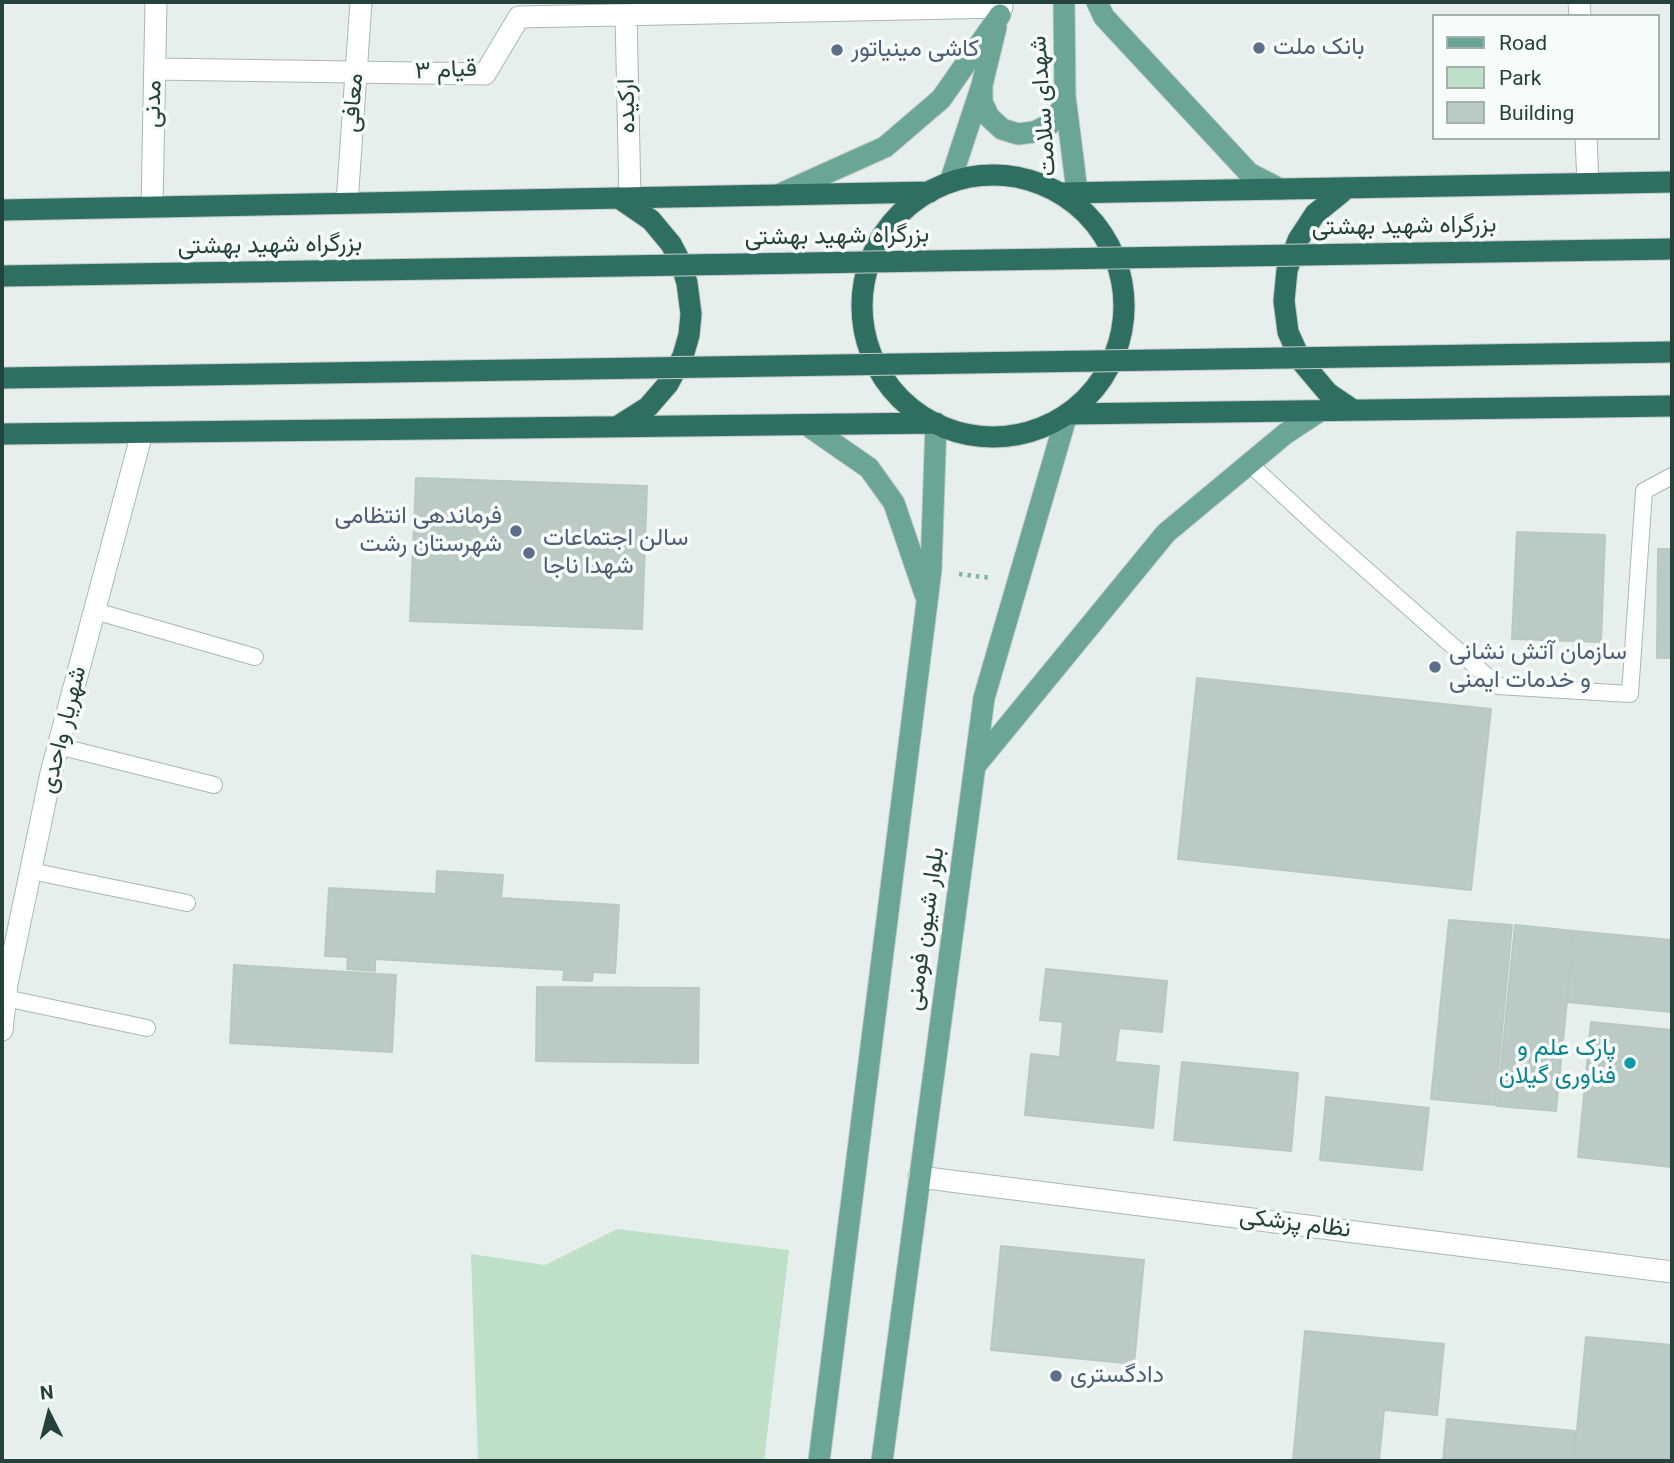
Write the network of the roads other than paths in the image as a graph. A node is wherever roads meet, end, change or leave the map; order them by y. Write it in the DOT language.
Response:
graph roads {
  1 [pos="156,2"];
  2 [pos="361,2"];
  3 [pos="1064,2"];
  4 [pos="1097,2"];
  5 [pos="757,7"];
  6 [pos="1001,8"];
  7 [pos="626,15"];
  8 [pos="155,69"];
  9 [pos="357,73"];
  10 [pos="982,85"];
  11 [pos="1065,96"];
  12 [pos="1586,140"];
  13 [pos="1672,181"];
  14 [pos="950,183"];
  15 [pos="1588,183"];
  16 [pos="1347,188"];
  17 [pos="1280,189"];
  18 [pos="930,192"];
  19 [pos="1061,193"];
  20 [pos="778,195"];
  21 [pos="624,198"];
  22 [pos="347,203"];
  23 [pos="152,207"];
  24 [pos="1079,207"];
  25 [pos="2,210"];
  26 [pos="1672,249"];
  27 [pos="2,276"];
  28 [pos="1672,352"];
  29 [pos="2,378"];
  30 [pos="1672,406"];
  31 [pos="1353,410"];
  32 [pos="1320,411"];
  33 [pos="1067,414"];
  34 [pos="936,423"];
  35 [pos="807,425"];
  36 [pos="616,427"];
  37 [pos="142,432"];
  38 [pos="2,434"];
  39 [pos="1250,464"];
  40 [pos="1672,476"];
  41 [pos="927,601"];
  42 [pos="95,611"];
  43 [pos="255,657"];
  44 [pos="58,746"];
  45 [pos="975,766"];
  46 [pos="214,785"];
  47 [pos="31,871"];
  48 [pos="187,902"];
  49 [pos="5,998"];
  50 [pos="147,1028"];
  51 [pos="2,1030"];
  52 [pos="919,1177"];
  53 [pos="1672,1272"];
  54 [pos="819,1461"];
  55 [pos="882,1461"];
  1 -- 8 [label="street, مدنی"];
  2 -- 9 [label="street, معافی"];
  3 -- 11 [label="main road, شهدای سلامت"];
  4 -- 17 [label="main road"];
  5 -- 6 [label="street, قیام ۳"];
  5 -- 7 [label="street, قیام ۳"];
  6 -- 10 [label="main road, شهدای سلامت"];
  6 -- 20 [label="main road"];
  7 -- 9 [label="street, قیام ۳"];
  7 -- 21 [label="street, ارکیده"];
  8 -- 9 [label="street, قیام ۳"];
  8 -- 23 [label="street, مدنی"];
  9 -- 22 [label="street, معافی"];
  10 -- 11 [label="main road"];
  10 -- 14 [label="main road, شهدای سلامت"];
  11 -- 24 [label="main road, شهدای سلامت"];
  12 -- 15 [label="street"];
  13 -- 15 [label="highway"];
  14 -- 18 [label="highway"];
  14 -- 19 [label="highway"];
  15 -- 16 [label="highway"];
  16 -- 17 [label="highway"];
  16 -- 31 [label="highway"];
  17 -- 19 [label="highway"];
  18 -- 20 [label="highway"];
  18 -- 34 [label="highway"];
  19 -- 24 [label="highway"];
  20 -- 21 [label="highway"];
  21 -- 22 [label="highway"];
  21 -- 36 [label="highway"];
  22 -- 23 [label="highway"];
  23 -- 25 [label="highway"];
  24 -- 33 [label="highway"];
  26 -- 27 [label="highway, بزرگراه شهید بهشتی, bridge"];
  28 -- 29 [label="highway, bridge"];
  30 -- 31 [label="highway"];
  31 -- 32 [label="highway"];
  32 -- 33 [label="highway"];
  32 -- 39 [label="main road"];
  33 -- 34 [label="highway"];
  33 -- 45 [label="main road, بلوار شیون فومنی"];
  34 -- 35 [label="highway"];
  34 -- 41 [label="main road, بلوار شیون فومنی"];
  35 -- 36 [label="highway"];
  35 -- 41 [label="main road"];
  36 -- 37 [label="highway"];
  37 -- 38 [label="highway"];
  37 -- 42 [label="street, شهریار واحدی"];
  39 -- 40 [label="lane"];
  39 -- 45 [label="main road"];
  41 -- 54 [label="main road, بلوار شیون فومنی"];
  42 -- 43 [label="lane"];
  42 -- 44 [label="street, شهریار واحدی"];
  44 -- 46 [label="lane"];
  44 -- 47 [label="street, شهریار واحدی"];
  45 -- 52 [label="main road, بلوار شیون فومنی"];
  47 -- 48 [label="lane"];
  47 -- 49 [label="street, شهریار واحدی"];
  49 -- 50 [label="lane"];
  49 -- 51 [label="street, شهریار واحدی"];
  52 -- 53 [label="street, نظام پزشکی"];
  52 -- 55 [label="main road, بلوار شیون فومنی"];
}
